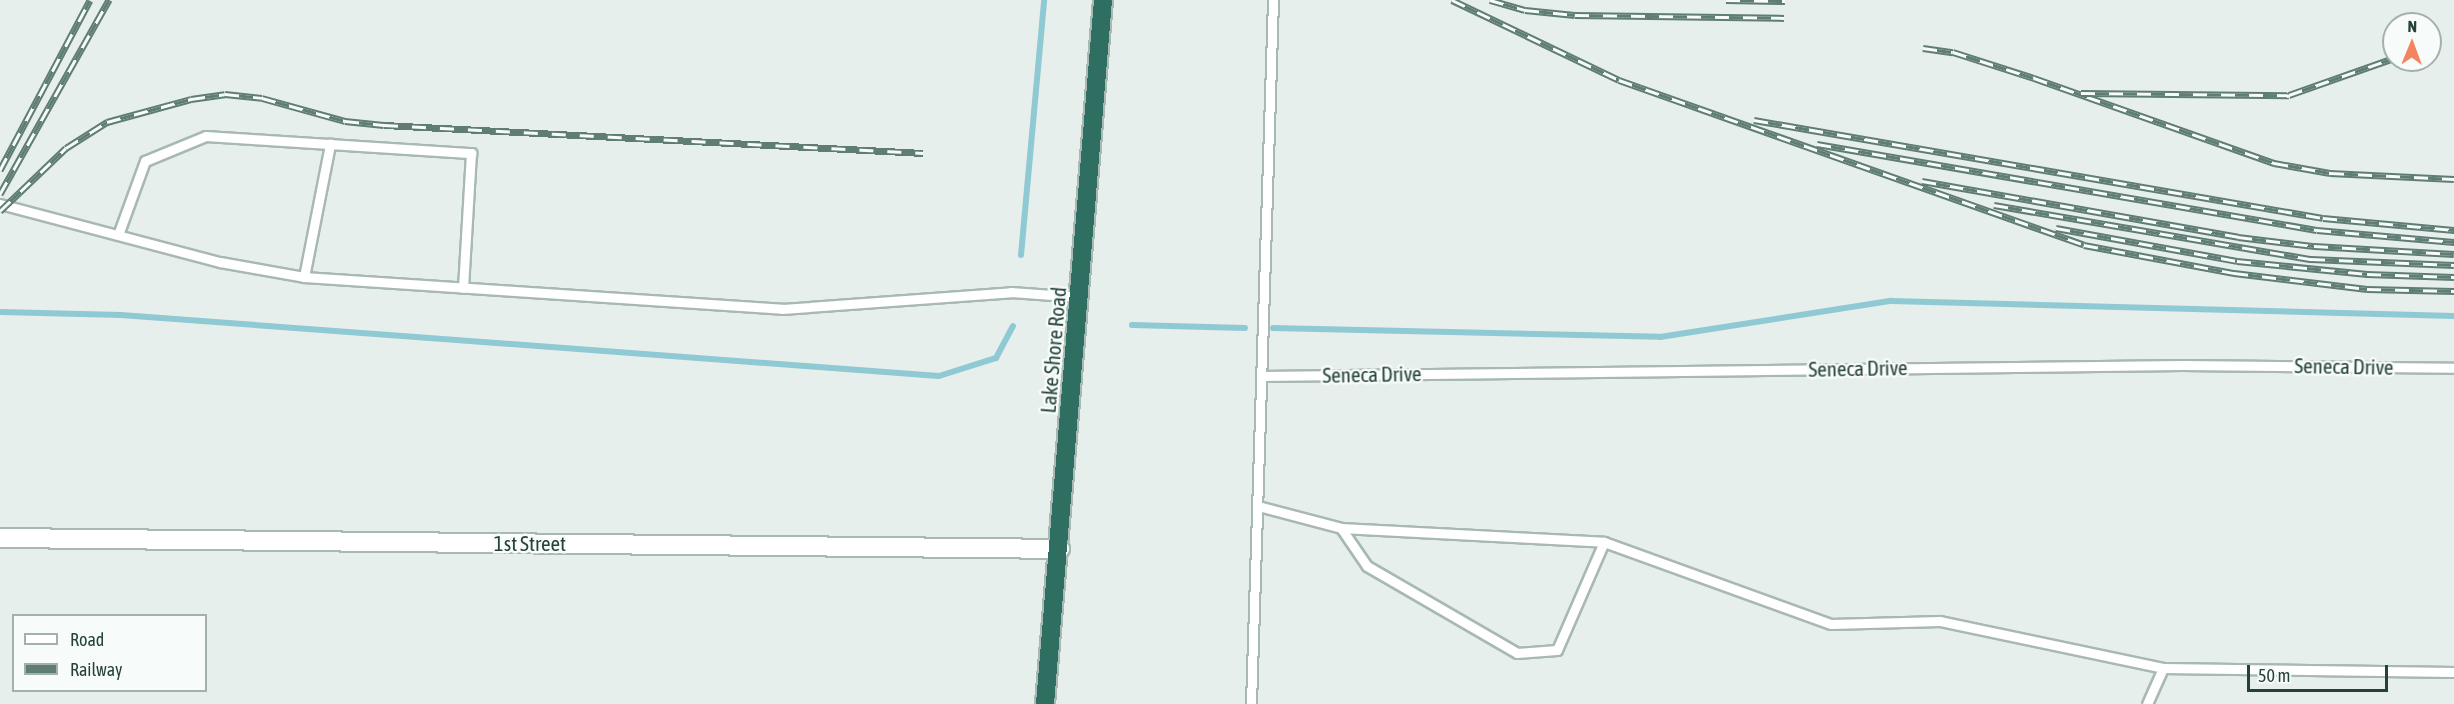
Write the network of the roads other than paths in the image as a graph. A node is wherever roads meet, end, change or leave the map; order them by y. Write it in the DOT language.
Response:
graph roads {
  1 [pos="1103,0"];
  2 [pos="1273,0"];
  3 [pos="330,144"];
  4 [pos="0,204"];
  5 [pos="118,235"];
  6 [pos="304,277"];
  7 [pos="463,288"];
  8 [pos="1080,297"];
  9 [pos="2454,368"];
  10 [pos="1261,376"];
  11 [pos="1258,506"];
  12 [pos="1341,528"];
  13 [pos="0,538"];
  14 [pos="1604,542"];
  15 [pos="1060,549"];
  16 [pos="2163,668"];
  17 [pos="2454,672"];
  18 [pos="1044,704"];
  19 [pos="1251,704"];
  20 [pos="2147,704"];
  1 -- 8 [label="highway, Lake Shore Road"];
  2 -- 10 [label="lane"];
  3 -- 5 [label="lane"];
  3 -- 6 [label="lane"];
  3 -- 7 [label="lane"];
  4 -- 5 [label="lane"];
  5 -- 6 [label="lane"];
  6 -- 7 [label="lane"];
  7 -- 8 [label="lane"];
  8 -- 15 [label="highway, Lake Shore Road"];
  9 -- 10 [label="lane, Seneca Drive"];
  10 -- 11 [label="lane"];
  11 -- 12 [label="lane"];
  11 -- 19 [label="lane"];
  12 -- 14 [label="lane"];
  12 -- 14 [label="lane"];
  13 -- 15 [label="street, 1st Street"];
  14 -- 16 [label="lane"];
  15 -- 18 [label="highway, Lake Shore Road"];
  16 -- 17 [label="lane"];
  16 -- 20 [label="lane"];
}
